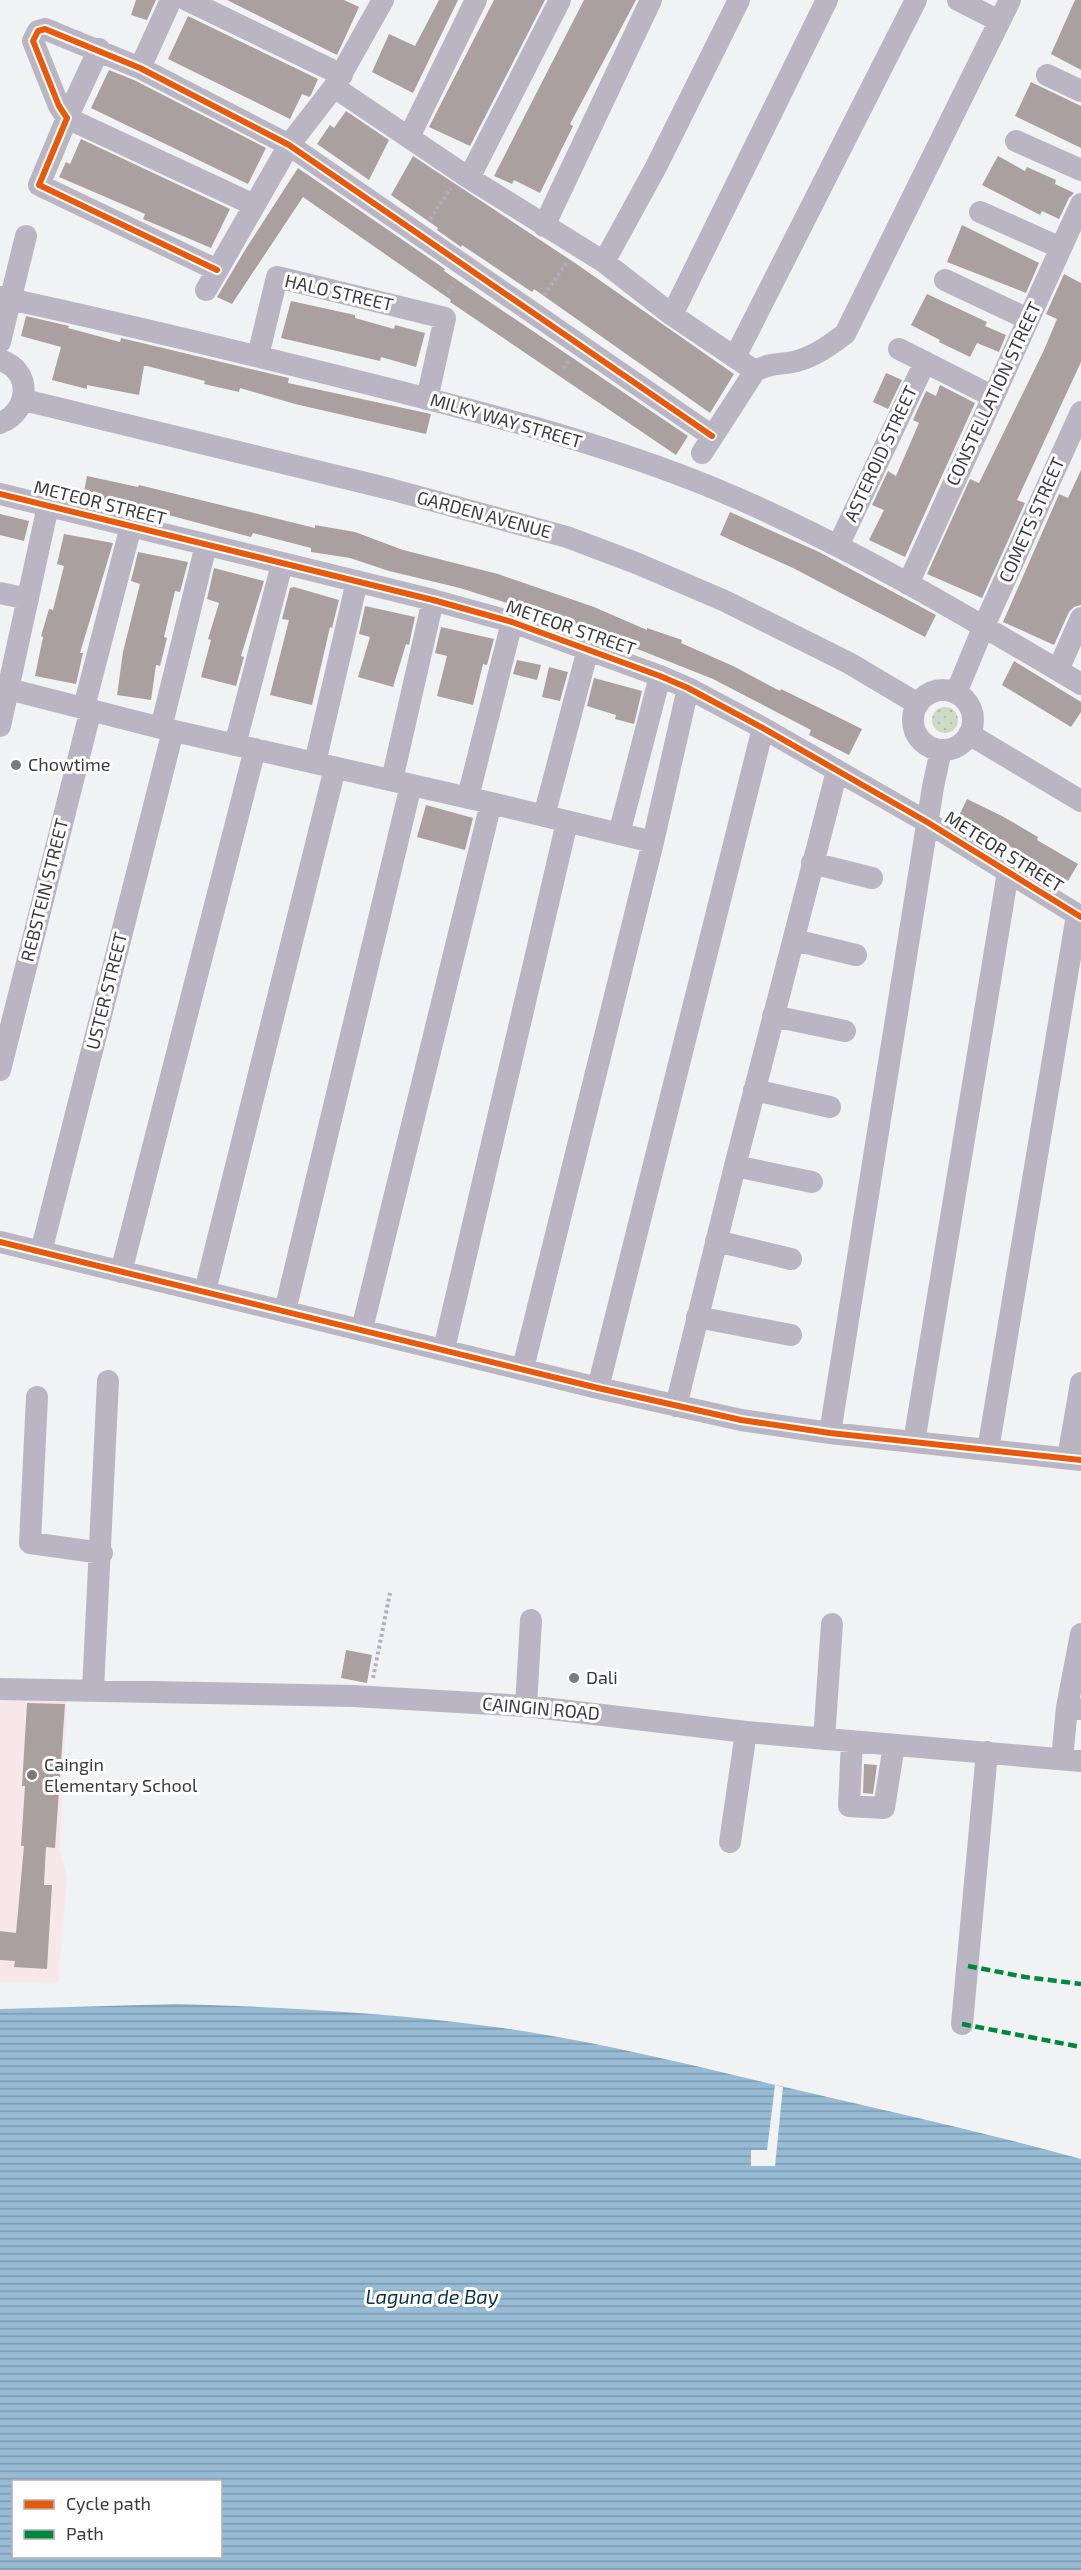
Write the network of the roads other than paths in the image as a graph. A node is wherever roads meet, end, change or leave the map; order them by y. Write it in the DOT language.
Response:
graph roads {
  1 [pos="171,0"];
  2 [pos="187,0"];
  3 [pos="477,0"];
  4 [pos="560,0"];
  5 [pos="651,0"];
  6 [pos="739,0"];
  7 [pos="827,0"];
  8 [pos="916,0"];
  9 [pos="958,0"];
  10 [pos="1010,0"];
  11 [pos="379,1"];
  12 [pos="999,21"];
  13 [pos="99,50"];
  14 [pos="140,68"];
  15 [pos="1047,75"];
  16 [pos="338,81"];
  17 [pos="1081,91"];
  18 [pos="67,118"];
  19 [pos="409,137"];
  20 [pos="1016,141"];
  21 [pos="289,145"];
  22 [pos="1081,170"];
  23 [pos="465,175"];
  24 [pos="1081,204"];
  25 [pos="254,205"];
  26 [pos="980,212"];
  27 [pos="544,226"];
  28 [pos="26,236"];
  29 [pos="1061,248"];
  30 [pos="604,262"];
  31 [pos="217,270"];
  32 [pos="945,280"];
  33 [pos="206,290"];
  34 [pos="6,298"];
  35 [pos="672,315"];
  36 [pos="1028,319"];
  37 [pos="0,342"];
  38 [pos="899,349"];
  39 [pos="258,356"];
  40 [pos="735,357"];
  41 [pos="0,360"];
  42 [pos="925,362"];
  43 [pos="755,371"];
  44 [pos="992,396"];
  45 [pos="427,399"];
  46 [pos="24,400"];
  47 [pos="1081,412"];
  48 [pos="0,423"];
  49 [pos="0,494"];
  50 [pos="48,506"];
  51 [pos="131,526"];
  52 [pos="206,545"];
  53 [pos="838,546"];
  54 [pos="282,564"];
  55 [pos="357,581"];
  56 [pos="908,584"];
  57 [pos="0,593"];
  58 [pos="28,600"];
  59 [pos="433,600"];
  60 [pos="1081,618"];
  61 [pos="512,622"];
  62 [pos="983,628"];
  63 [pos="588,649"];
  64 [pos="1058,670"];
  65 [pos="660,676"];
  66 [pos="1081,684"];
  67 [pos="4,688"];
  68 [pos="688,688"];
  69 [pos="956,693"];
  70 [pos="918,704"];
  71 [pos="88,708"];
  72 [pos="0,726"];
  73 [pos="763,728"];
  74 [pos="167,729"];
  75 [pos="969,734"];
  76 [pos="245,747"];
  77 [pos="941,750"];
  78 [pos="325,765"];
  79 [pos="837,771"];
  80 [pos="402,782"];
  81 [pos="468,797"];
  82 [pos="1081,801"];
  83 [pos="491,803"];
  84 [pos="544,816"];
  85 [pos="567,822"];
  86 [pos="927,822"];
  87 [pos="619,834"];
  88 [pos="652,843"];
  89 [pos="812,863"];
  90 [pos="1008,872"];
  91 [pos="872,878"];
  92 [pos="1079,916"];
  93 [pos="794,940"];
  94 [pos="856,956"];
  95 [pos="773,1016"];
  96 [pos="845,1031"];
  97 [pos="0,1070"];
  98 [pos="754,1090"];
  99 [pos="830,1107"];
  100 [pos="735,1166"];
  101 [pos="812,1182"];
  102 [pos="716,1241"];
  103 [pos="0,1242"];
  104 [pos="41,1252"];
  105 [pos="790,1259"];
  106 [pos="122,1272"];
  107 [pos="204,1291"];
  108 [pos="285,1311"];
  109 [pos="697,1317"];
  110 [pos="362,1329"];
  111 [pos="791,1335"];
  112 [pos="444,1349"];
  113 [pos="523,1368"];
  114 [pos="108,1381"];
  115 [pos="1081,1383"];
  116 [pos="597,1388"];
  117 [pos="38,1397"];
  118 [pos="676,1406"];
  119 [pos="831,1433"];
  120 [pos="914,1442"];
  121 [pos="988,1450"];
  122 [pos="1075,1459"];
  123 [pos="102,1553"];
  124 [pos="531,1620"];
  125 [pos="832,1624"];
  126 [pos="1081,1634"];
  127 [pos="0,1689"];
  128 [pos="93,1690"];
  129 [pos="526,1706"];
  130 [pos="1074,1708"];
  131 [pos="746,1732"];
  132 [pos="824,1738"];
  133 [pos="852,1741"];
  134 [pos="894,1745"];
  135 [pos="987,1752"];
  136 [pos="1072,1760"];
  137 [pos="730,1842"];
  138 [pos="962,2024"];
  1 -- 14 [label="street"];
  2 -- 16 [label="street"];
  3 -- 19 [label="street"];
  4 -- 23 [label="street"];
  5 -- 27 [label="street"];
  6 -- 30 [label="street"];
  7 -- 35 [label="street"];
  8 -- 40 [label="street"];
  9 -- 12 [label="street"];
  10 -- 12 [label="street"];
  11 -- 16 [label="street"];
  12 -- 43 [label="street"];
  13 -- 14 [label="street"];
  13 -- 18 [label="street"];
  13 -- 18 [label="street"];
  14 -- 21 [label="street"];
  15 -- 17 [label="street"];
  16 -- 19 [label="street"];
  16 -- 21 [label="street"];
  18 -- 25 [label="street"];
  18 -- 31 [label="street"];
  19 -- 23 [label="street"];
  20 -- 22 [label="street"];
  21 -- 25 [label="street"];
  21 -- 43 [label="street"];
  23 -- 27 [label="street"];
  24 -- 29 [label="street, CONSTELLATION STREET"];
  25 -- 31 [label="street"];
  26 -- 29 [label="street"];
  27 -- 30 [label="street"];
  28 -- 34 [label="street"];
  29 -- 36 [label="street, CONSTELLATION STREET"];
  30 -- 35 [label="street"];
  31 -- 33 [label="street"];
  32 -- 36 [label="street"];
  34 -- 37 [label="street"];
  34 -- 39 [label="street, MILKY WAY STREET"];
  35 -- 40 [label="street"];
  36 -- 44 [label="street, CONSTELLATION STREET"];
  38 -- 42 [label="street"];
  39 -- 45 [label="street, MILKY WAY STREET"];
  39 -- 45 [label="street, HALO STREET"];
  40 -- 43 [label="street"];
  41 -- 46 [label="street"];
  42 -- 44 [label="street"];
  42 -- 53 [label="street, ASTEROID STREET"];
  44 -- 56 [label="street, CONSTELLATION STREET"];
  45 -- 53 [label="street, MILKY WAY STREET"];
  46 -- 48 [label="street"];
  46 -- 70 [label="street, GARDEN AVENUE"];
  47 -- 62 [label="street, COMETS STREET"];
  49 -- 50 [label="street, METEOR STREET"];
  50 -- 51 [label="street, METEOR STREET"];
  50 -- 58 [label="street"];
  51 -- 52 [label="street, METEOR STREET"];
  51 -- 71 [label="street, REBSTEIN STREET"];
  52 -- 54 [label="street, METEOR STREET"];
  52 -- 74 [label="street, USTER STREET"];
  53 -- 56 [label="street, MILKY WAY STREET"];
  54 -- 55 [label="street, METEOR STREET"];
  54 -- 76 [label="street"];
  55 -- 59 [label="street, METEOR STREET"];
  55 -- 78 [label="street"];
  56 -- 62 [label="street, MILKY WAY STREET"];
  57 -- 58 [label="street"];
  58 -- 67 [label="street"];
  59 -- 61 [label="street, METEOR STREET"];
  59 -- 80 [label="street"];
  60 -- 64 [label="street"];
  61 -- 63 [label="street, METEOR STREET"];
  61 -- 81 [label="street"];
  62 -- 64 [label="street, MILKY WAY STREET"];
  62 -- 69 [label="street, COMETS STREET"];
  63 -- 65 [label="street, METEOR STREET"];
  63 -- 84 [label="street"];
  64 -- 66 [label="street, MILKY WAY STREET"];
  65 -- 68 [label="street, METEOR STREET"];
  65 -- 87 [label="street"];
  67 -- 71 [label="street"];
  67 -- 72 [label="street"];
  68 -- 73 [label="street, METEOR STREET"];
  68 -- 88 [label="street"];
  69 -- 70 [label="street"];
  69 -- 75 [label="street"];
  70 -- 77 [label="street"];
  71 -- 74 [label="street"];
  71 -- 97 [label="street, REBSTEIN STREET"];
  73 -- 79 [label="street, METEOR STREET"];
  73 -- 116 [label="street"];
  74 -- 76 [label="street"];
  74 -- 104 [label="street, USTER STREET"];
  75 -- 77 [label="street"];
  75 -- 82 [label="street"];
  76 -- 78 [label="street"];
  76 -- 106 [label="street"];
  77 -- 86 [label="street"];
  78 -- 80 [label="street"];
  78 -- 107 [label="street"];
  79 -- 86 [label="street, METEOR STREET"];
  79 -- 89 [label="street"];
  80 -- 81 [label="street"];
  80 -- 108 [label="street"];
  81 -- 83 [label="street"];
  83 -- 84 [label="street"];
  83 -- 110 [label="street"];
  84 -- 85 [label="street"];
  85 -- 87 [label="street"];
  85 -- 112 [label="street"];
  86 -- 90 [label="street, METEOR STREET"];
  86 -- 119 [label="street"];
  87 -- 88 [label="street"];
  88 -- 113 [label="street"];
  89 -- 91 [label="street"];
  89 -- 93 [label="street"];
  90 -- 92 [label="street, METEOR STREET"];
  90 -- 120 [label="street"];
  92 -- 121 [label="street"];
  93 -- 94 [label="street"];
  93 -- 95 [label="street"];
  95 -- 96 [label="street"];
  95 -- 98 [label="street"];
  98 -- 99 [label="street"];
  98 -- 100 [label="street"];
  100 -- 101 [label="street"];
  100 -- 102 [label="street"];
  102 -- 105 [label="street"];
  102 -- 109 [label="street"];
  103 -- 104 [label="street"];
  104 -- 106 [label="street"];
  106 -- 107 [label="street"];
  107 -- 108 [label="street"];
  108 -- 110 [label="street"];
  109 -- 111 [label="street"];
  109 -- 118 [label="street"];
  110 -- 112 [label="street"];
  112 -- 113 [label="street"];
  113 -- 116 [label="street"];
  114 -- 123 [label="street"];
  115 -- 122 [label="street"];
  116 -- 118 [label="street"];
  117 -- 123 [label="street"];
  118 -- 119 [label="street"];
  119 -- 120 [label="street"];
  120 -- 121 [label="street"];
  121 -- 122 [label="street"];
  123 -- 128 [label="street"];
  124 -- 129 [label="street"];
  125 -- 132 [label="street"];
  126 -- 130 [label="street"];
  127 -- 128 [label="street, CAINGIN ROAD"];
  128 -- 129 [label="street, CAINGIN ROAD"];
  129 -- 131 [label="street, CAINGIN ROAD"];
  130 -- 136 [label="street"];
  131 -- 132 [label="street, CAINGIN ROAD"];
  131 -- 137 [label="street"];
  132 -- 133 [label="street, CAINGIN ROAD"];
  133 -- 134 [label="street, CAINGIN ROAD"];
  133 -- 134 [label="street"];
  134 -- 135 [label="street, CAINGIN ROAD"];
  135 -- 136 [label="street, CAINGIN ROAD"];
  135 -- 138 [label="street"];
}
